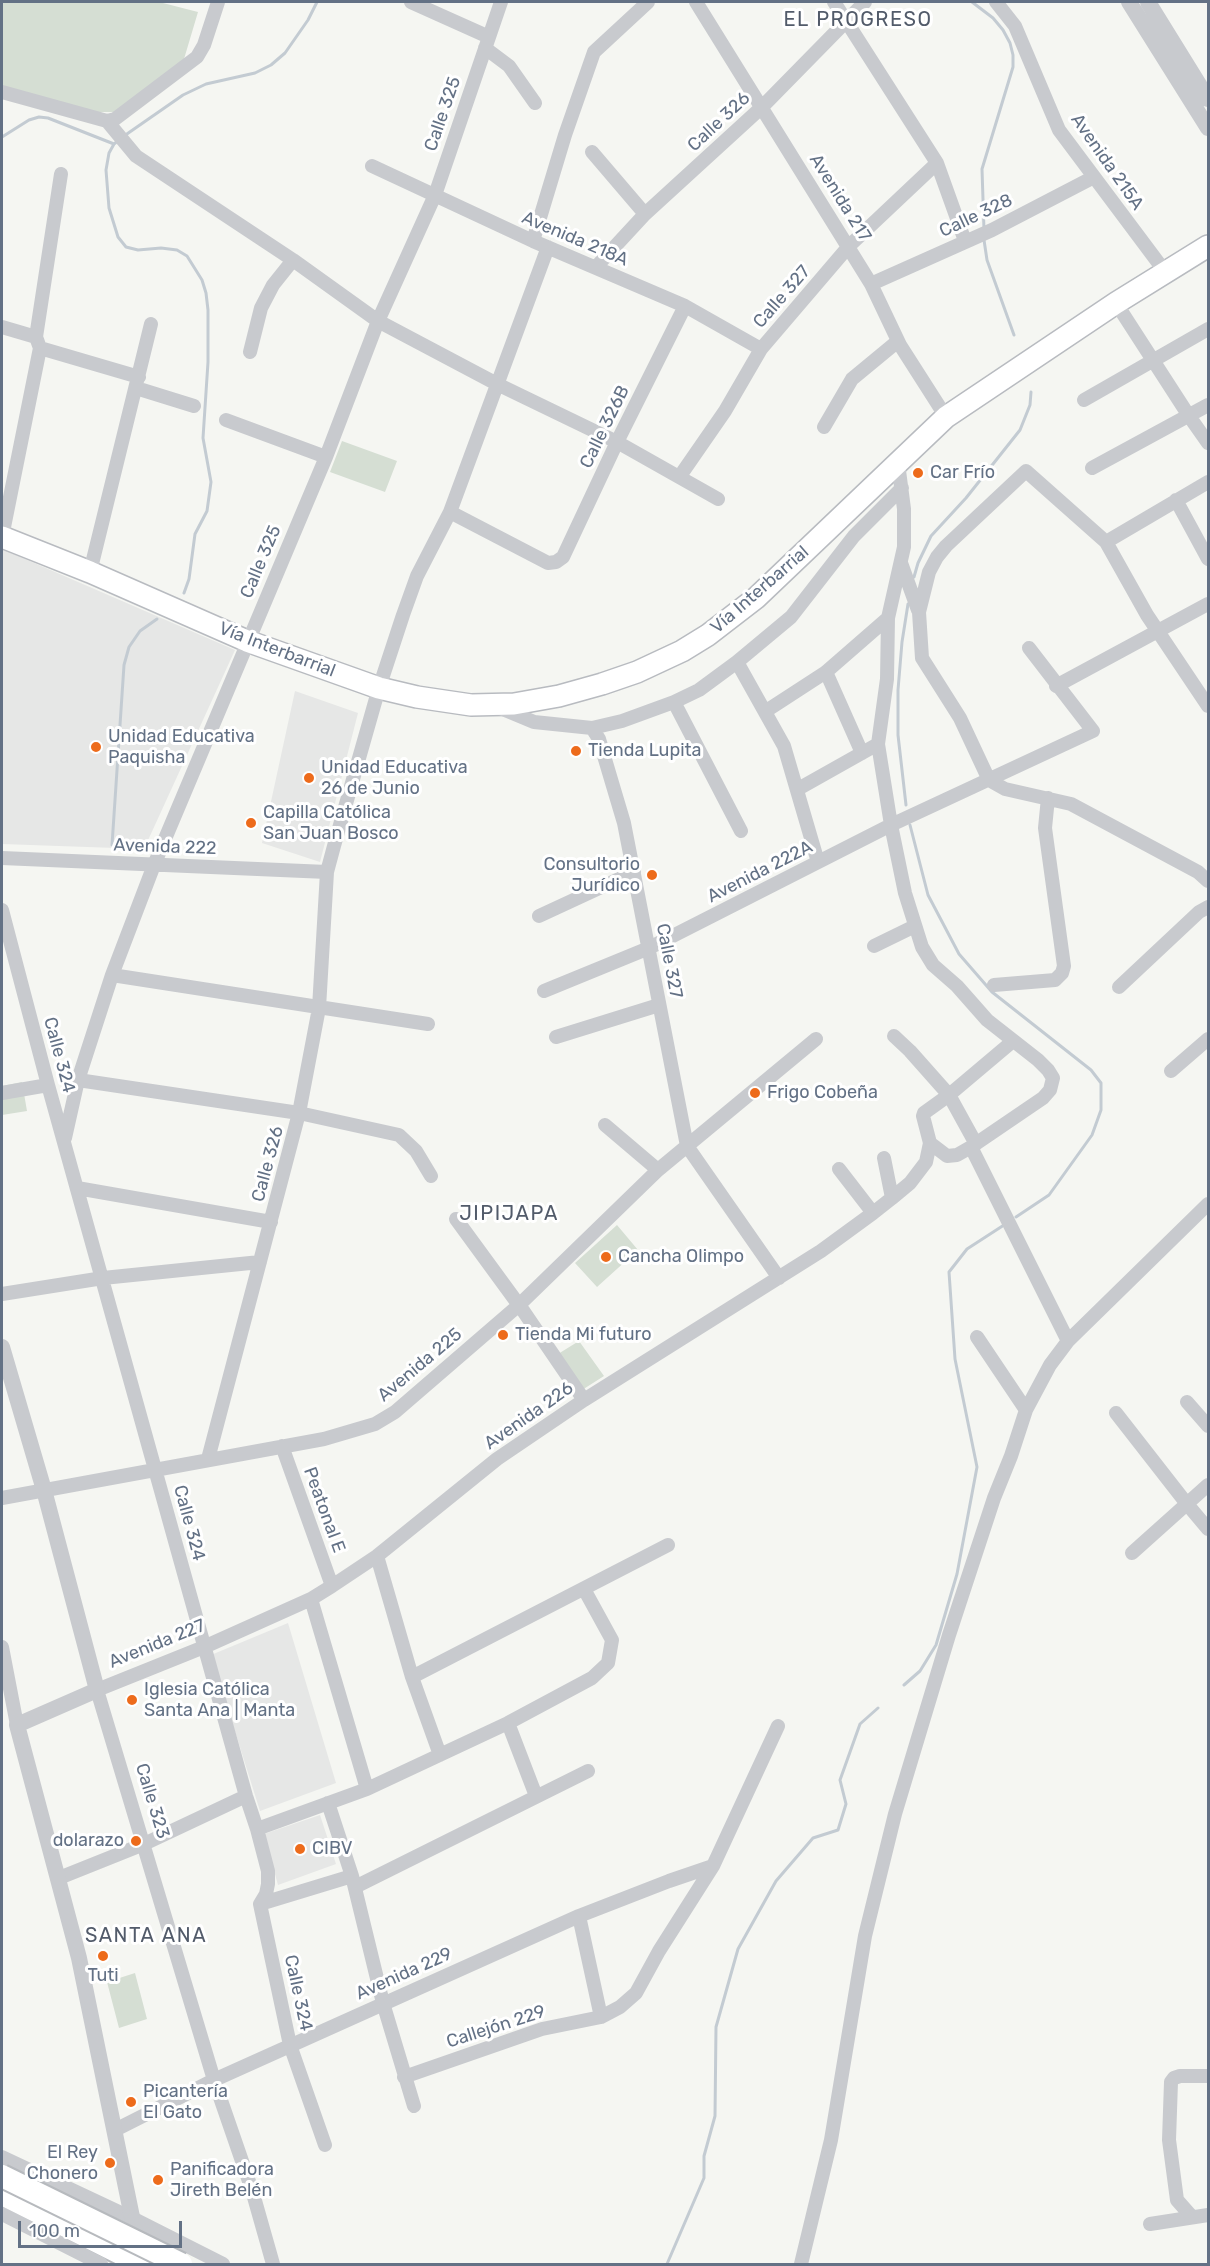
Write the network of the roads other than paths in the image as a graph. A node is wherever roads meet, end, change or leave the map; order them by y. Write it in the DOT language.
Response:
graph roads {
  1 [pos="217,2"];
  2 [pos="411,2"];
  3 [pos="501,2"];
  4 [pos="648,2"];
  5 [pos="696,2"];
  6 [pos="834,2"];
  7 [pos="865,2"];
  8 [pos="996,2"];
  9 [pos="1130,2"];
  10 [pos="1148,2"];
  11 [pos="847,19"];
  12 [pos="487,42"];
  13 [pos="2,92"];
  14 [pos="1209,99"];
  15 [pos="536,103"];
  16 [pos="762,107"];
  17 [pos="111,125"];
  18 [pos="1209,128"];
  19 [pos="592,152"];
  20 [pos="937,163"];
  21 [pos="372,166"];
  22 [pos="61,174"];
  23 [pos="1094,177"];
  24 [pos="435,195"];
  25 [pos="645,214"];
  26 [pos="533,241"];
  27 [pos="967,241"];
  28 [pos="849,246"];
  29 [pos="1209,246"];
  30 [pos="548,247"];
  31 [pos="293,260"];
  32 [pos="596,267"];
  33 [pos="1166,273"];
  34 [pos="871,284"];
  35 [pos="1116,303"];
  36 [pos="685,306"];
  37 [pos="378,321"];
  38 [pos="151,324"];
  39 [pos="2,327"];
  40 [pos="1209,329"];
  41 [pos="898,341"];
  42 [pos="38,342"];
  43 [pos="761,349"];
  44 [pos="250,352"];
  45 [pos="1152,359"];
  46 [pos="137,382"];
  47 [pos="497,384"];
  48 [pos="1084,400"];
  49 [pos="1209,405"];
  50 [pos="194,406"];
  51 [pos="1189,416"];
  52 [pos="946,417"];
  53 [pos="226,420"];
  54 [pos="824,427"];
  55 [pos="617,442"];
  56 [pos="1209,443"];
  57 [pos="326,457"];
  58 [pos="898,463"];
  59 [pos="1092,468"];
  60 [pos="680,476"];
  61 [pos="1209,482"];
  62 [pos="902,488"];
  63 [pos="718,499"];
  64 [pos="1176,500"];
  65 [pos="450,512"];
  66 [pos="2,537"];
  67 [pos="1106,542"];
  68 [pos="1209,559"];
  69 [pos="901,563"];
  70 [pos="90,572"];
  71 [pos="1209,604"];
  72 [pos="919,612"];
  73 [pos="888,618"];
  74 [pos="1158,630"];
  75 [pos="247,641"];
  76 [pos="1029,648"];
  77 [pos="737,662"];
  78 [pos="826,672"];
  79 [pos="1056,686"];
  80 [pos="379,688"];
  81 [pos="674,702"];
  82 [pos="495,706"];
  83 [pos="1209,706"];
  84 [pos="766,711"];
  85 [pos="592,728"];
  86 [pos="879,744"];
  87 [pos="862,753"];
  88 [pos="989,780"];
  89 [pos="798,789"];
  90 [pos="1048,798"];
  91 [pos="891,825"];
  92 [pos="741,831"];
  93 [pos="2,858"];
  94 [pos="818,862"];
  95 [pos="154,865"];
  96 [pos="327,872"];
  97 [pos="634,872"];
  98 [pos="1205,873"];
  99 [pos="1209,907"];
  100 [pos="2,910"];
  101 [pos="539,916"];
  102 [pos="915,926"];
  103 [pos="874,946"];
  104 [pos="649,948"];
  105 [pos="112,975"];
  106 [pos="994,985"];
  107 [pos="1119,987"];
  108 [pos="544,991"];
  109 [pos="659,1005"];
  110 [pos="319,1008"];
  111 [pos="428,1024"];
  112 [pos="894,1036"];
  113 [pos="556,1037"];
  114 [pos="816,1039"];
  115 [pos="1209,1039"];
  116 [pos="1013,1041"];
  117 [pos="1171,1071"];
  118 [pos="78,1080"];
  119 [pos="48,1085"];
  120 [pos="2,1093"];
  121 [pos="949,1095"];
  122 [pos="300,1113"];
  123 [pos="605,1125"];
  124 [pos="65,1140"];
  125 [pos="930,1143"];
  126 [pos="687,1146"];
  127 [pos="973,1146"];
  128 [pos="884,1158"];
  129 [pos="839,1169"];
  130 [pos="658,1170"];
  131 [pos="431,1176"];
  132 [pos="77,1188"];
  133 [pos="892,1198"];
  134 [pos="1209,1204"];
  135 [pos="873,1213"];
  136 [pos="456,1219"];
  137 [pos="271,1222"];
  138 [pos="260,1262"];
  139 [pos="103,1278"];
  140 [pos="779,1278"];
  141 [pos="2,1294"];
  142 [pos="519,1305"];
  143 [pos="977,1337"];
  144 [pos="1068,1341"];
  145 [pos="2,1347"];
  146 [pos="584,1400"];
  147 [pos="1186,1402"];
  148 [pos="1026,1410"];
  149 [pos="1116,1413"];
  150 [pos="1209,1426"];
  151 [pos="282,1446"];
  152 [pos="208,1460"];
  153 [pos="155,1469"];
  154 [pos="1209,1485"];
  155 [pos="44,1490"];
  156 [pos="2,1498"];
  157 [pos="1187,1504"];
  158 [pos="1209,1528"];
  159 [pos="668,1545"];
  160 [pos="1132,1553"];
  161 [pos="377,1556"];
  162 [pos="332,1586"];
  163 [pos="584,1589"];
  164 [pos="311,1599"];
  165 [pos="2,1647"];
  166 [pos="204,1647"];
  167 [pos="412,1677"];
  168 [pos="97,1690"];
  169 [pos="508,1723"];
  170 [pos="17,1725"];
  171 [pos="778,1726"];
  172 [pos="440,1755"];
  173 [pos="588,1771"];
  174 [pos="367,1789"];
  175 [pos="246,1796"];
  176 [pos="536,1796"];
  177 [pos="328,1803"];
  178 [pos="257,1829"];
  179 [pos="144,1844"];
  180 [pos="713,1866"];
  181 [pos="59,1878"];
  182 [pos="353,1881"];
  183 [pos="260,1904"];
  184 [pos="579,1916"];
  185 [pos="383,2003"];
  186 [pos="601,2017"];
  187 [pos="291,2045"];
  188 [pos="404,2076"];
  189 [pos="1209,2076"];
  190 [pos="214,2080"];
  191 [pos="414,2106"];
  192 [pos="115,2130"];
  193 [pos="325,2145"];
  194 [pos="2,2157"];
  195 [pos="2,2176"];
  196 [pos="2,2193"];
  197 [pos="2,2214"];
  198 [pos="1209,2215"];
  199 [pos="1192,2217"];
  200 [pos="134,2219"];
  201 [pos="1150,2224"];
  202 [pos="101,2265"];
  203 [pos="142,2265"];
  204 [pos="181,2265"];
  205 [pos="222,2265"];
  206 [pos="273,2265"];
  207 [pos="801,2265"];
  1 -- 17 [label="street"];
  2 -- 12 [label="street"];
  3 -- 12 [label="street, Calle 325"];
  4 -- 26 [label="street"];
  5 -- 16 [label="street, Avenida 217"];
  6 -- 11 [label="street"];
  7 -- 11 [label="street, Calle 326"];
  8 -- 23 [label="street, Avenida 215A"];
  9 -- 18 [label="street"];
  10 -- 14 [label="street"];
  11 -- 16 [label="street, Calle 326"];
  11 -- 20 [label="street"];
  12 -- 15 [label="street"];
  12 -- 24 [label="street, Calle 325"];
  13 -- 17 [label="street"];
  16 -- 25 [label="street, Calle 326"];
  16 -- 28 [label="street, Avenida 217"];
  17 -- 31 [label="street"];
  19 -- 25 [label="street"];
  20 -- 27 [label="street"];
  20 -- 28 [label="street, Calle 327"];
  21 -- 24 [label="street, Avenida 218A"];
  22 -- 42 [label="street"];
  23 -- 27 [label="street, Calle 328"];
  23 -- 33 [label="street, Avenida 215A"];
  24 -- 26 [label="street, Avenida 218A"];
  24 -- 37 [label="street, Calle 325"];
  25 -- 32 [label="street, Calle 326"];
  26 -- 30 [label="street, Avenida 218A"];
  27 -- 34 [label="street, Calle 328"];
  28 -- 34 [label="street, Avenida 217"];
  28 -- 43 [label="street, Calle 327"];
  29 -- 33 [label="main road, Vía Interbarrial"];
  30 -- 32 [label="street, Avenida 218A"];
  30 -- 47 [label="street"];
  31 -- 37 [label="street"];
  31 -- 44 [label="street"];
  32 -- 36 [label="street, Avenida 218A"];
  33 -- 35 [label="main road, Vía Interbarrial"];
  34 -- 41 [label="street, Avenida 217"];
  35 -- 45 [label="street"];
  35 -- 52 [label="main road, Vía Interbarrial"];
  36 -- 43 [label="street, Avenida 218A"];
  36 -- 55 [label="street, Calle 326B"];
  37 -- 47 [label="street"];
  37 -- 57 [label="street, Calle 325"];
  38 -- 46 [label="street"];
  39 -- 42 [label="street"];
  40 -- 45 [label="street"];
  41 -- 52 [label="street, Avenida 217"];
  41 -- 54 [label="street"];
  42 -- 46 [label="street"];
  42 -- 66 [label="street"];
  43 -- 60 [label="street, Calle 327"];
  45 -- 48 [label="street"];
  45 -- 51 [label="street"];
  46 -- 50 [label="street"];
  46 -- 70 [label="street"];
  47 -- 55 [label="street"];
  47 -- 65 [label="street"];
  49 -- 51 [label="street"];
  51 -- 56 [label="street"];
  51 -- 59 [label="street"];
  52 -- 58 [label="main road, Vía Interbarrial"];
  53 -- 57 [label="street"];
  55 -- 60 [label="street"];
  55 -- 65 [label="street, Calle 326B"];
  57 -- 75 [label="street, Calle 325"];
  58 -- 62 [label="street"];
  58 -- 82 [label="main road, Vía Interbarrial"];
  60 -- 63 [label="street"];
  61 -- 64 [label="street"];
  62 -- 69 [label="street"];
  62 -- 77 [label="street"];
  64 -- 67 [label="street"];
  64 -- 68 [label="street"];
  65 -- 80 [label="street"];
  66 -- 70 [label="main road, Vía Interbarrial"];
  67 -- 72 [label="street"];
  67 -- 74 [label="street"];
  69 -- 72 [label="street"];
  69 -- 73 [label="street"];
  70 -- 75 [label="main road, Vía Interbarrial"];
  71 -- 74 [label="street"];
  72 -- 88 [label="street"];
  73 -- 78 [label="street"];
  73 -- 86 [label="street"];
  74 -- 79 [label="street"];
  74 -- 83 [label="street"];
  75 -- 80 [label="main road, Vía Interbarrial"];
  75 -- 95 [label="street, Calle 325"];
  76 -- 79 [label="street"];
  77 -- 81 [label="street"];
  77 -- 84 [label="street"];
  78 -- 84 [label="street"];
  78 -- 87 [label="street"];
  79 -- 88 [label="street, Avenida 222A"];
  80 -- 82 [label="main road, Vía Interbarrial"];
  80 -- 96 [label="street"];
  81 -- 85 [label="street"];
  81 -- 92 [label="street"];
  82 -- 85 [label="street"];
  84 -- 89 [label="street"];
  85 -- 97 [label="street, Calle 327"];
  86 -- 87 [label="street"];
  86 -- 91 [label="street"];
  87 -- 89 [label="street"];
  88 -- 90 [label="street"];
  88 -- 91 [label="street, Avenida 222A"];
  89 -- 94 [label="street"];
  90 -- 98 [label="street"];
  90 -- 106 [label="street"];
  91 -- 94 [label="street, Avenida 222A"];
  91 -- 102 [label="street"];
  93 -- 95 [label="street, Avenida 222"];
  94 -- 104 [label="street, Avenida 222A"];
  95 -- 96 [label="street, Avenida 222"];
  95 -- 105 [label="street, Calle 325"];
  96 -- 110 [label="street, Calle 326"];
  97 -- 101 [label="street"];
  97 -- 104 [label="street, Calle 327"];
  99 -- 107 [label="street"];
  100 -- 119 [label="street, Calle 324"];
  102 -- 103 [label="street"];
  102 -- 116 [label="street"];
  104 -- 108 [label="street, Avenida 222A"];
  104 -- 109 [label="street, Calle 327"];
  105 -- 110 [label="street"];
  105 -- 118 [label="street, Calle 325"];
  109 -- 113 [label="street"];
  109 -- 126 [label="street, Calle 327"];
  110 -- 111 [label="street"];
  110 -- 122 [label="street, Calle 326"];
  112 -- 121 [label="street"];
  114 -- 126 [label="street, Avenida 225"];
  115 -- 117 [label="street"];
  116 -- 121 [label="street"];
  116 -- 127 [label="street"];
  118 -- 122 [label="street"];
  118 -- 124 [label="street, Calle 325"];
  119 -- 120 [label="street"];
  119 -- 124 [label="street, Calle 324"];
  121 -- 125 [label="street"];
  121 -- 127 [label="street"];
  122 -- 131 [label="street"];
  122 -- 137 [label="street, Calle 326"];
  123 -- 130 [label="street"];
  124 -- 132 [label="street, Calle 324"];
  125 -- 127 [label="street"];
  125 -- 133 [label="street, Avenida 226"];
  126 -- 130 [label="street, Avenida 225"];
  126 -- 140 [label="street, Calle 327"];
  127 -- 144 [label="street"];
  128 -- 133 [label="street"];
  129 -- 135 [label="street"];
  130 -- 142 [label="street, Avenida 225"];
  132 -- 137 [label="street"];
  132 -- 139 [label="street, Calle 324"];
  133 -- 135 [label="street, Avenida 226"];
  134 -- 144 [label="street"];
  135 -- 140 [label="street, Avenida 226"];
  136 -- 142 [label="street"];
  137 -- 138 [label="street, Calle 326"];
  138 -- 139 [label="street"];
  138 -- 152 [label="street, Calle 326"];
  139 -- 141 [label="street"];
  139 -- 153 [label="street, Calle 324"];
  140 -- 146 [label="street, Avenida 226"];
  142 -- 146 [label="street"];
  142 -- 151 [label="street, Avenida 225"];
  143 -- 148 [label="street"];
  144 -- 148 [label="street"];
  145 -- 155 [label="street, Calle 323"];
  146 -- 161 [label="street, Avenida 226"];
  147 -- 150 [label="street"];
  148 -- 207 [label="street"];
  149 -- 157 [label="street"];
  151 -- 152 [label="street, Avenida 225"];
  151 -- 162 [label="street, Peatonal E"];
  152 -- 153 [label="street, Avenida 225"];
  153 -- 155 [label="street, Avenida 225"];
  153 -- 166 [label="street, Calle 324"];
  154 -- 157 [label="street"];
  155 -- 156 [label="street, Avenida 225"];
  155 -- 168 [label="street, Calle 323"];
  157 -- 158 [label="street"];
  157 -- 160 [label="street"];
  159 -- 163 [label="street"];
  161 -- 162 [label="street, Avenida 226"];
  161 -- 167 [label="street"];
  162 -- 164 [label="street, Avenida 226"];
  163 -- 167 [label="street"];
  163 -- 169 [label="street"];
  164 -- 166 [label="street, Avenida 227"];
  164 -- 174 [label="street"];
  165 -- 170 [label="street"];
  166 -- 168 [label="street, Avenida 227"];
  166 -- 175 [label="street, Calle 324"];
  167 -- 172 [label="street"];
  168 -- 170 [label="street, Avenida 227"];
  168 -- 179 [label="street, Calle 323"];
  169 -- 172 [label="street"];
  169 -- 176 [label="street"];
  170 -- 181 [label="street"];
  171 -- 180 [label="street, Callejón 229"];
  172 -- 174 [label="street"];
  173 -- 176 [label="street"];
  174 -- 177 [label="street"];
  175 -- 178 [label="street, Calle 324"];
  175 -- 179 [label="street"];
  176 -- 182 [label="street"];
  177 -- 178 [label="street"];
  177 -- 182 [label="street"];
  178 -- 183 [label="street, Calle 324"];
  179 -- 181 [label="street"];
  179 -- 190 [label="street, Calle 323"];
  180 -- 184 [label="street, Avenida 229"];
  180 -- 186 [label="street, Callejón 229"];
  181 -- 192 [label="street"];
  182 -- 183 [label="street"];
  182 -- 185 [label="street"];
  183 -- 187 [label="street, Calle 324"];
  184 -- 185 [label="street, Avenida 229"];
  184 -- 186 [label="street"];
  185 -- 187 [label="street, Avenida 229"];
  185 -- 188 [label="street"];
  186 -- 188 [label="street, Callejón 229"];
  187 -- 190 [label="street, Avenida 229"];
  187 -- 193 [label="street, Calle 324"];
  188 -- 191 [label="street"];
  189 -- 199 [label="street"];
  190 -- 192 [label="street, Avenida 229"];
  190 -- 206 [label="street, Calle 323"];
  192 -- 200 [label="street"];
  194 -- 200 [label="street"];
  195 -- 204 [label="highway, bridge"];
  196 -- 203 [label="highway"];
  197 -- 202 [label="street"];
  198 -- 199 [label="street"];
  199 -- 201 [label="street"];
  200 -- 203 [label="street"];
  200 -- 205 [label="street"];
}
